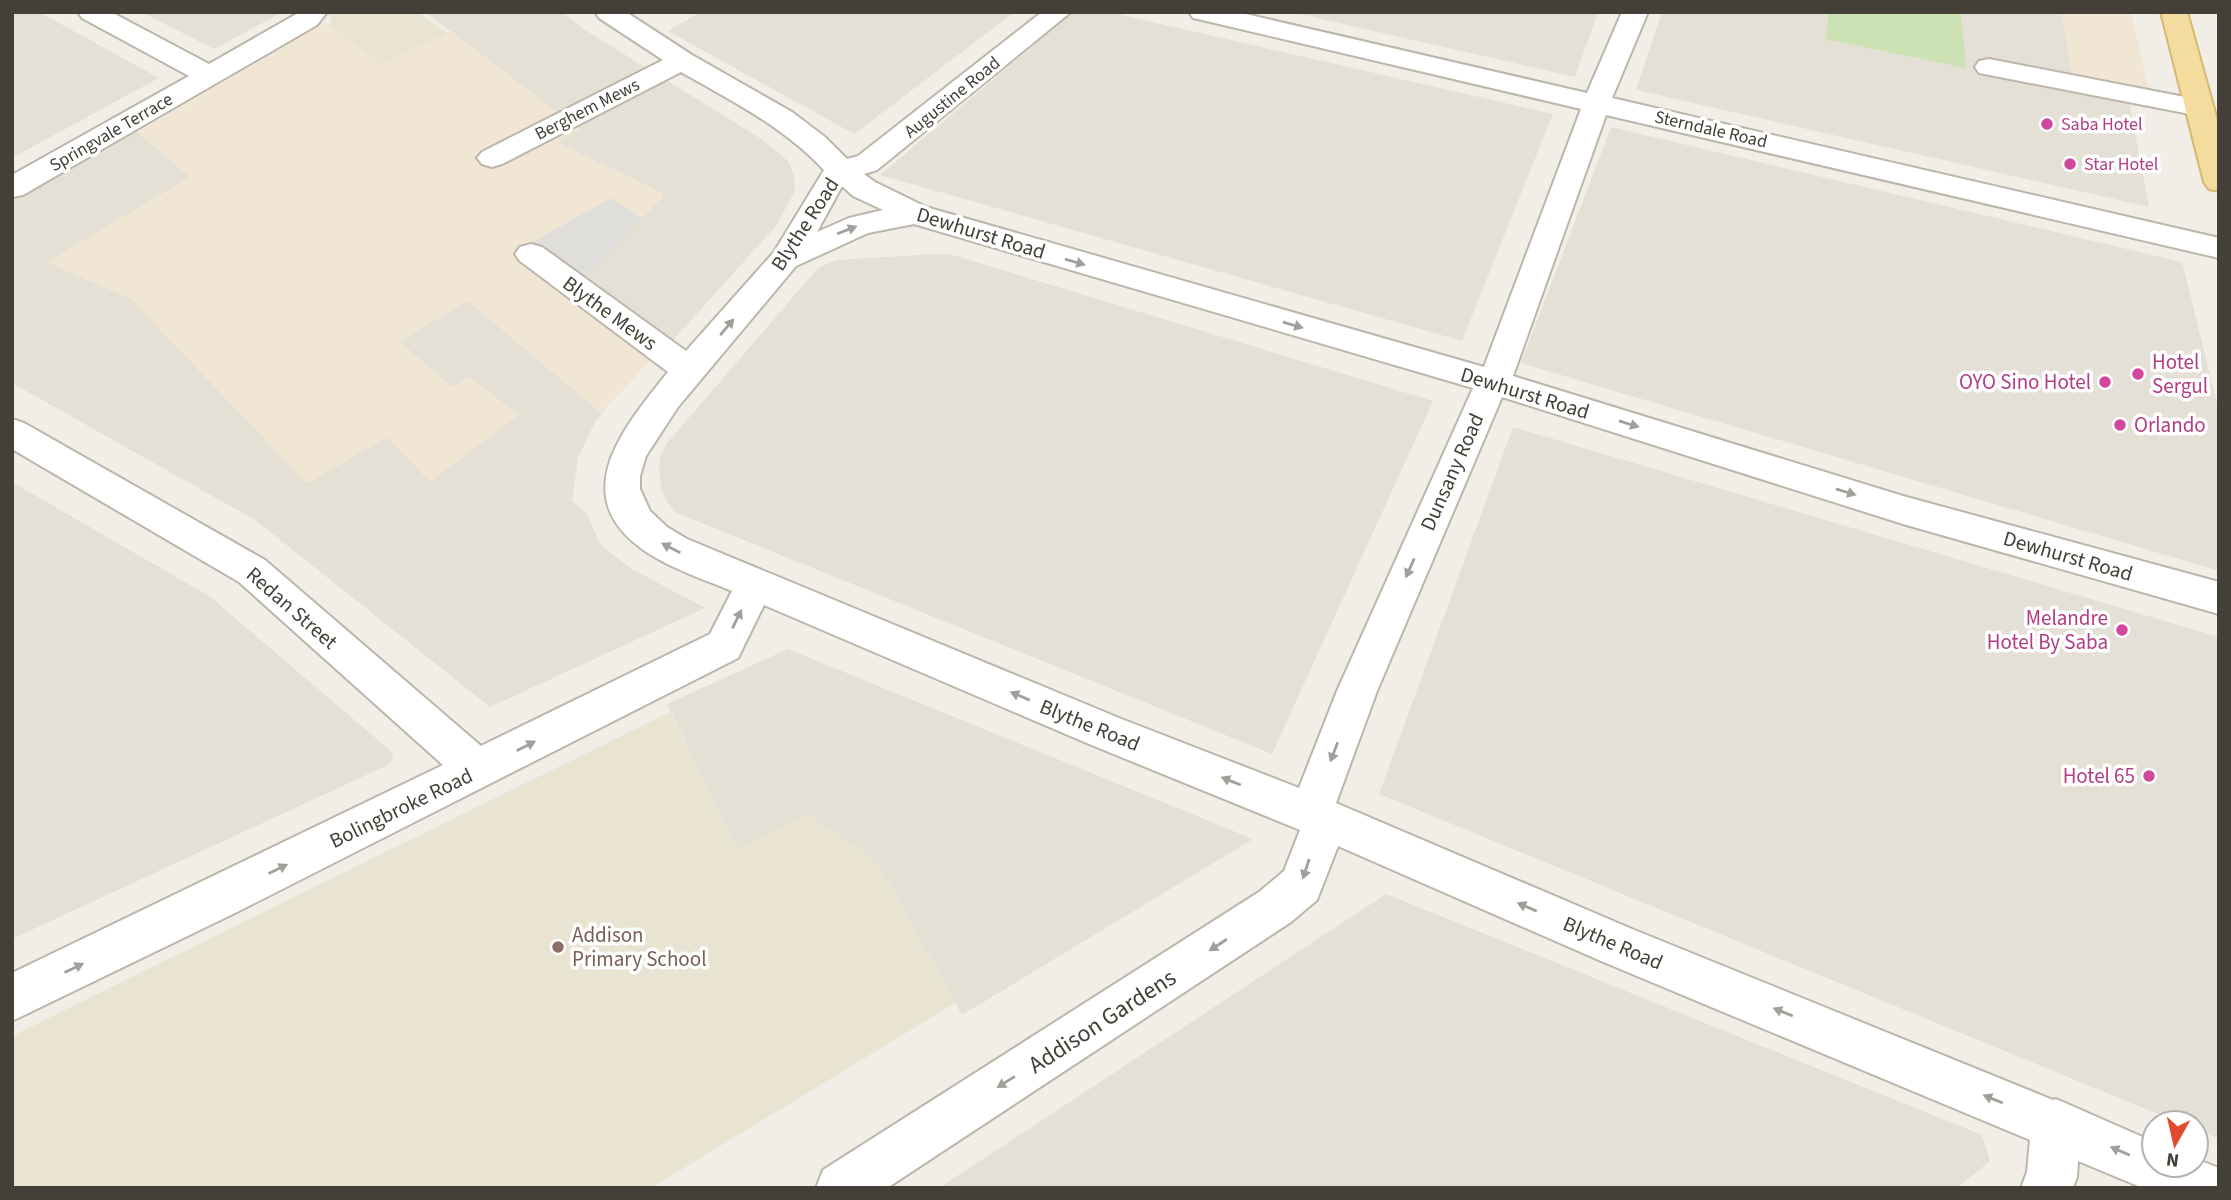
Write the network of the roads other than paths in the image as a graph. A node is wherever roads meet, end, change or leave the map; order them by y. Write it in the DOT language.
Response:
graph roads {
  1 [pos="91,12"];
  2 [pos="608,12"];
  3 [pos="1058,12"];
  4 [pos="1202,12"];
  5 [pos="1635,12"];
  6 [pos="2174,12"];
  7 [pos="311,16"];
  8 [pos="682,61"];
  9 [pos="1989,67"];
  10 [pos="210,76"];
  11 [pos="1597,102"];
  12 [pos="2200,108"];
  13 [pos="2214,139"];
  14 [pos="12,155"];
  15 [pos="492,158"];
  16 [pos="840,169"];
  17 [pos="41,172"];
  18 [pos="2219,182"];
  19 [pos="12,188"];
  20 [pos="915,214"];
  21 [pos="2219,248"];
  22 [pos="531,254"];
  23 [pos="785,260"];
  24 [pos="690,371"];
  25 [pos="1493,382"];
  26 [pos="12,432"];
  27 [pos="757,583"];
  28 [pos="2219,598"];
  29 [pos="478,770"];
  30 [pos="1317,817"];
  31 [pos="12,998"];
  32 [pos="2056,1125"];
  33 [pos="841,1188"];
  34 [pos="2046,1188"];
  35 [pos="2205,1188"];
  1 -- 10 [label="street"];
  2 -- 8 [label="street, Blythe Road"];
  3 -- 16 [label="street, Augustine Road"];
  4 -- 11 [label="street, Sterndale Road"];
  5 -- 11 [label="street, Dunsany Road"];
  6 -- 12 [label="main road"];
  7 -- 10 [label="street, Springvale Terrace"];
  8 -- 15 [label="street, Berghem Mews"];
  8 -- 16 [label="street, Blythe Road"];
  9 -- 12 [label="street"];
  10 -- 17 [label="street, Springvale Terrace"];
  11 -- 21 [label="street, Sterndale Road"];
  11 -- 25 [label="street, Dunsany Road"];
  12 -- 13 [label="main road"];
  13 -- 18 [label="main road"];
  14 -- 17 [label="street"];
  16 -- 20 [label="street, Dewhurst Road"];
  16 -- 23 [label="street, Blythe Road"];
  17 -- 19 [label="street, Springvale Terrace"];
  23 -- 20 [label="street, one-way"];
  20 -- 25 [label="street, Dewhurst Road, one-way"];
  22 -- 24 [label="street, Blythe Mews"];
  24 -- 23 [label="street, Blythe Road, one-way"];
  27 -- 24 [label="street, Blythe Road, one-way"];
  25 -- 28 [label="street, Dewhurst Road, one-way"];
  25 -- 30 [label="street, Dunsany Road, one-way"];
  26 -- 29 [label="street, Redan Street"];
  29 -- 27 [label="street, Bolingbroke Road, one-way"];
  30 -- 27 [label="street, Blythe Road, one-way"];
  31 -- 29 [label="street, Bolingbroke Road, one-way"];
  32 -- 30 [label="street, Blythe Road, one-way"];
  30 -- 33 [label="street, Addison Gardens, one-way"];
  32 -- 34 [label="street"];
  35 -- 32 [label="street, Blythe Road, one-way"];
}
